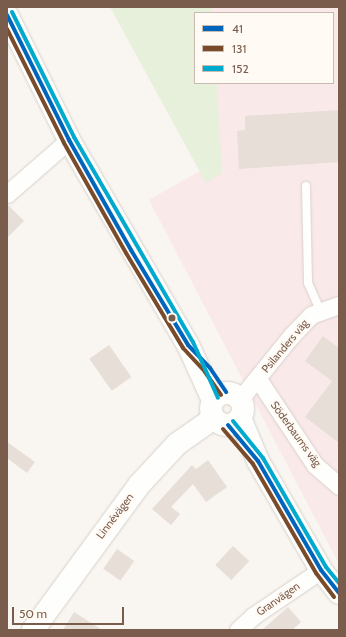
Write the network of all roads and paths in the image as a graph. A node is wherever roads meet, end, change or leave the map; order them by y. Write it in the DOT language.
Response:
graph roads {
  1 [pos="7,15"];
  2 [pos="69,140"];
  3 [pos="306,186"];
  4 [pos="7,194"];
  5 [pos="339,305"];
  6 [pos="321,312"];
  7 [pos="258,379"];
  8 [pos="227,409"];
  9 [pos="339,486"];
  10 [pos="321,570"];
  11 [pos="339,593"];
  12 [pos="33,630"];
  13 [pos="238,630"];
  1 -- 2 [label="street"];
  2 -- 4 [label="street"];
  2 -- 8 [label="street"];
  3 -- 6 [label="lane"];
  5 -- 6 [label="street, Psilanders väg"];
  6 -- 7 [label="street, Psilanders väg"];
  7 -- 8 [label="street, Psilanders väg"];
  7 -- 9 [label="street, Söderbaums väg"];
  8 -- 10 [label="street"];
  8 -- 12 [label="street, Linnévägen"];
  10 -- 11 [label="street"];
  10 -- 13 [label="street, Granvägen"];
}
